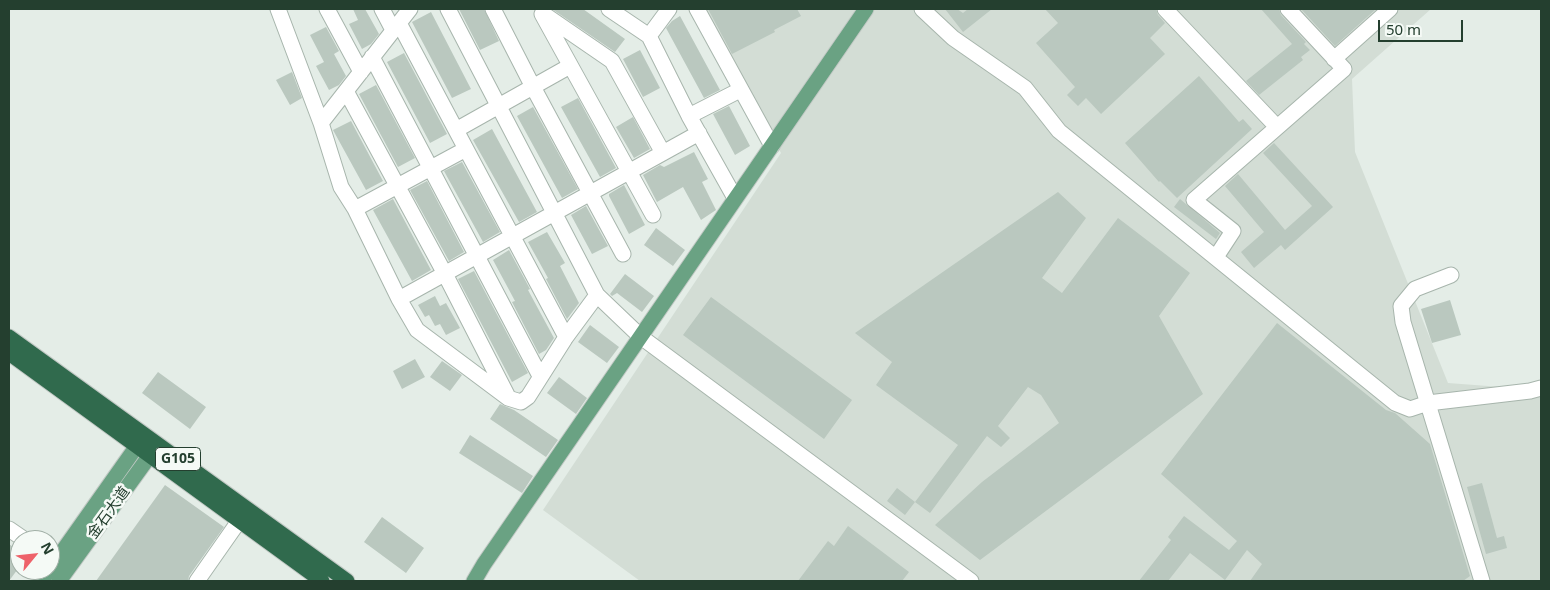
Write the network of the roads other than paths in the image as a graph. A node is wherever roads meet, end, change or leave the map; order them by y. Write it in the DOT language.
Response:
graph roads {
  1 [pos="278,9"];
  2 [pos="327,9"];
  3 [pos="382,9"];
  4 [pos="410,9"];
  5 [pos="448,9"];
  6 [pos="493,9"];
  7 [pos="609,9"];
  8 [pos="669,9"];
  9 [pos="697,9"];
  10 [pos="866,9"];
  11 [pos="922,9"];
  12 [pos="1165,9"];
  13 [pos="1288,9"];
  14 [pos="1390,9"];
  15 [pos="539,11"];
  16 [pos="396,27"];
  17 [pos="648,36"];
  18 [pos="372,58"];
  19 [pos="1334,59"];
  20 [pos="570,66"];
  21 [pos="361,72"];
  22 [pos="533,87"];
  23 [pos="740,90"];
  24 [pos="346,91"];
  25 [pos="499,106"];
  26 [pos="689,116"];
  27 [pos="321,123"];
  28 [pos="1277,127"];
  29 [pos="456,130"];
  30 [pos="698,133"];
  31 [pos="772,146"];
  32 [pos="466,149"];
  33 [pos="663,153"];
  34 [pos="431,168"];
  35 [pos="628,172"];
  36 [pos="396,187"];
  37 [pos="590,192"];
  38 [pos="735,198"];
  39 [pos="355,209"];
  40 [pos="554,212"];
  41 [pos="653,215"];
  42 [pos="512,236"];
  43 [pos="623,254"];
  44 [pos="476,256"];
  45 [pos="1216,257"];
  46 [pos="445,274"];
  47 [pos="1452,275"];
  48 [pos="597,295"];
  49 [pos="399,299"];
  50 [pos="9,337"];
  51 [pos="566,337"];
  52 [pos="641,337"];
  53 [pos="9,353"];
  54 [pos="540,376"];
  55 [pos="1541,388"];
  56 [pos="508,398"];
  57 [pos="1428,403"];
  58 [pos="141,441"];
  59 [pos="154,450"];
  60 [pos="239,521"];
  61 [pos="60,552"];
  62 [pos="59,581"];
  63 [pos="197,581"];
  64 [pos="322,581"];
  65 [pos="347,581"];
  66 [pos="474,581"];
  67 [pos="971,581"];
  68 [pos="1482,581"];
  1 -- 27 [label="street"];
  2 -- 21 [label="street"];
  3 -- 16 [label="street"];
  4 -- 16 [label="street"];
  5 -- 25 [label="street"];
  6 -- 22 [label="street"];
  7 -- 17 [label="street"];
  8 -- 17 [label="street"];
  9 -- 23 [label="street"];
  10 -- 31 [label="main road"];
  11 -- 45 [label="street"];
  12 -- 28 [label="street"];
  13 -- 19 [label="street"];
  14 -- 19 [label="street"];
  15 -- 20 [label="street"];
  15 -- 33 [label="street"];
  16 -- 18 [label="street"];
  16 -- 29 [label="street"];
  17 -- 26 [label="street"];
  18 -- 21 [label="street"];
  18 -- 34 [label="street"];
  19 -- 28 [label="street"];
  20 -- 22 [label="street"];
  20 -- 35 [label="street"];
  21 -- 24 [label="street"];
  22 -- 25 [label="street"];
  22 -- 37 [label="street"];
  23 -- 26 [label="street"];
  23 -- 31 [label="street"];
  24 -- 27 [label="street"];
  24 -- 36 [label="street"];
  25 -- 29 [label="street"];
  25 -- 40 [label="street"];
  26 -- 30 [label="street"];
  27 -- 39 [label="street"];
  28 -- 45 [label="street"];
  29 -- 32 [label="street"];
  30 -- 33 [label="street"];
  30 -- 38 [label="street"];
  31 -- 38 [label="main road"];
  32 -- 34 [label="street"];
  32 -- 42 [label="street"];
  33 -- 35 [label="street"];
  34 -- 36 [label="street"];
  34 -- 44 [label="street"];
  35 -- 37 [label="street"];
  35 -- 41 [label="street"];
  36 -- 39 [label="street"];
  36 -- 46 [label="street"];
  37 -- 40 [label="street"];
  37 -- 43 [label="street"];
  38 -- 52 [label="main road"];
  39 -- 49 [label="street"];
  40 -- 42 [label="street"];
  40 -- 48 [label="street"];
  42 -- 44 [label="street"];
  42 -- 51 [label="street"];
  44 -- 46 [label="street"];
  44 -- 54 [label="street"];
  45 -- 57 [label="street"];
  46 -- 49 [label="street"];
  46 -- 56 [label="street"];
  47 -- 57 [label="street"];
  48 -- 51 [label="street"];
  48 -- 52 [label="street"];
  49 -- 56 [label="street"];
  50 -- 58 [label="highway, G105"];
  51 -- 54 [label="street"];
  52 -- 66 [label="main road"];
  52 -- 67 [label="street"];
  53 -- 58 [label="highway, G105"];
  54 -- 56 [label="street"];
  55 -- 57 [label="street"];
  57 -- 68 [label="street"];
  58 -- 59 [label="highway, G105"];
  58 -- 61 [label="main road, 金石大道"];
  59 -- 60 [label="highway, G105"];
  59 -- 62 [label="main road, 金石大道"];
  59 -- 65 [label="highway, G105"];
  60 -- 63 [label="street"];
  60 -- 64 [label="highway, G105"];
}
